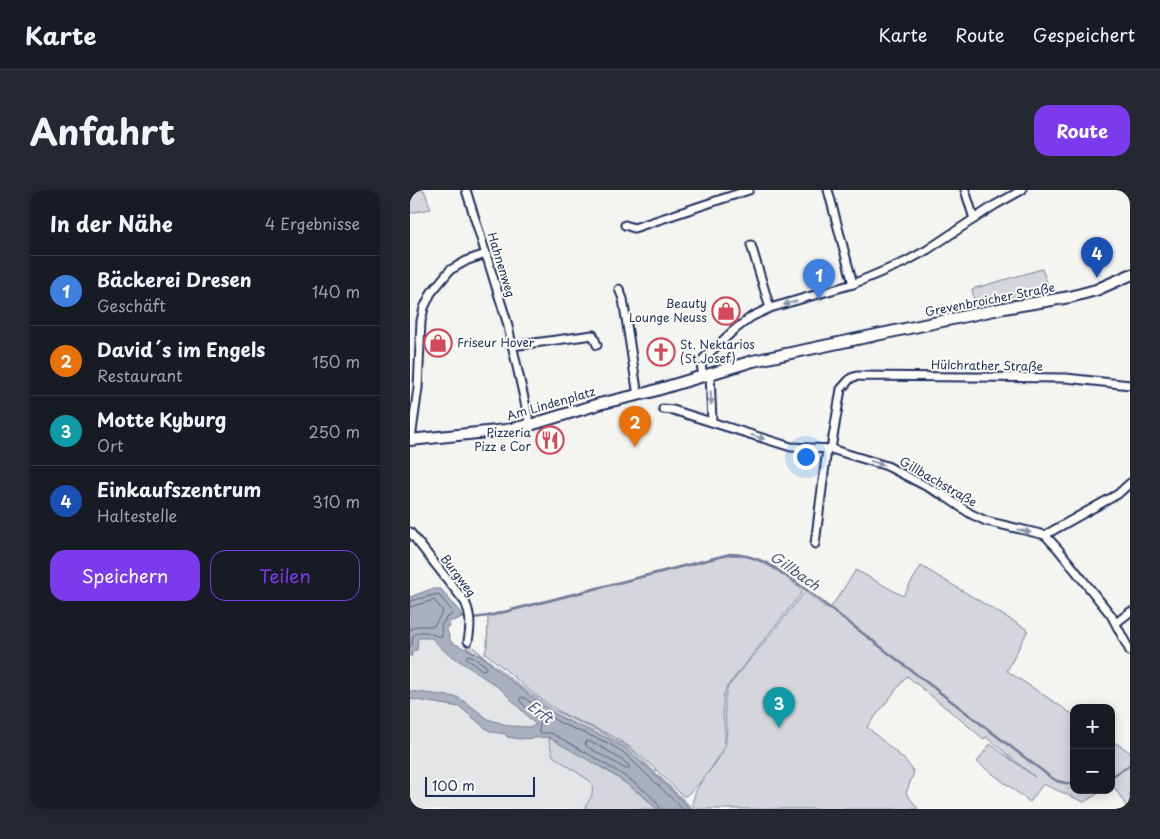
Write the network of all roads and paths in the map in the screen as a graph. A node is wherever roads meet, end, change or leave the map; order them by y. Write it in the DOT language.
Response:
graph roads {
  1 [pos="466,190"];
  2 [pos="749,190"];
  3 [pos="828,190"];
  4 [pos="965,190"];
  5 [pos="1022,190"];
  6 [pos="974,219"];
  7 [pos="625,225"];
  8 [pos="751,245"];
  9 [pos="486,254"];
  10 [pos="1130,275"];
  11 [pos="853,284"];
  12 [pos="619,289"];
  13 [pos="770,308"];
  14 [pos="852,340"];
  15 [pos="597,345"];
  16 [pos="512,346"];
  17 [pos="706,375"];
  18 [pos="1130,385"];
  19 [pos="638,396"];
  20 [pos="663,409"];
  21 [pos="712,422"];
  22 [pos="530,425"];
  23 [pos="411,440"];
  24 [pos="829,449"];
  25 [pos="1130,483"];
  26 [pos="410,532"];
  27 [pos="1045,535"];
  28 [pos="815,544"];
  29 [pos="1130,612"];
  30 [pos="1116,623"];
  31 [pos="468,641"];
  32 [pos="1130,651"];
  1 -- 9 [label="street, Hahnenweg"];
  2 -- 7 [label="street"];
  3 -- 11 [label="street"];
  4 -- 6 [label="street"];
  5 -- 6 [label="street"];
  6 -- 11 [label="street"];
  8 -- 13 [label="street"];
  9 -- 16 [label="street, Hahnenweg"];
  9 -- 23 [label="street"];
  10 -- 14 [label="main road, Grevenbroicher Straße"];
  11 -- 13 [label="street, one-way"];
  12 -- 19 [label="street"];
  13 -- 17 [label="street"];
  14 -- 17 [label="main road, Am Lindenplatz"];
  15 -- 16 [label="street"];
  16 -- 22 [label="street, Hahnenweg"];
  17 -- 19 [label="main road, Am Lindenplatz"];
  17 -- 21 [label="street, one-way"];
  18 -- 24 [label="street, Hülchrather Straße"];
  19 -- 22 [label="main road, Am Lindenplatz"];
  20 -- 21 [label="street, Gillbachstraße"];
  21 -- 24 [label="street, Gillbachstraße, one-way"];
  22 -- 23 [label="main road, Am Lindenplatz"];
  24 -- 27 [label="street, Gillbachstraße, one-way"];
  24 -- 28 [label="street"];
  25 -- 27 [label="street"];
  26 -- 31 [label="street, Burgweg"];
  27 -- 30 [label="street"];
  29 -- 30 [label="street"];
  30 -- 32 [label="street"];
}
